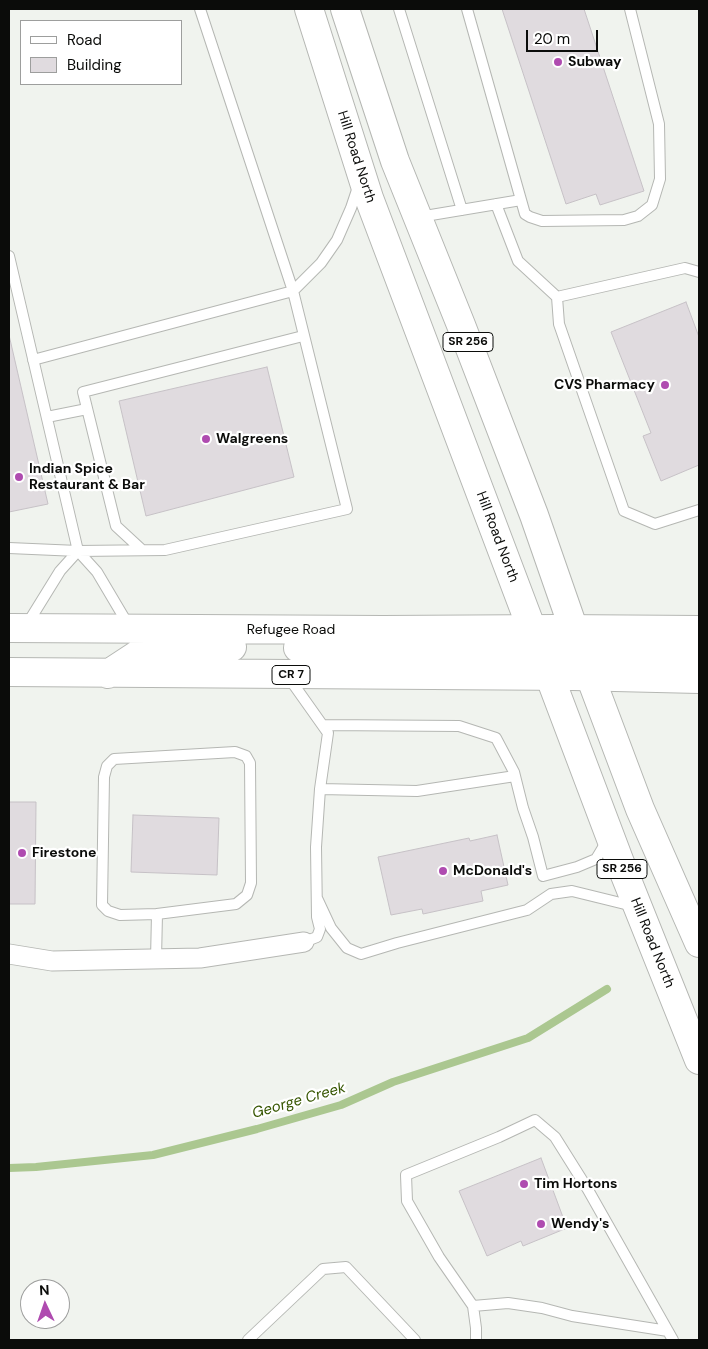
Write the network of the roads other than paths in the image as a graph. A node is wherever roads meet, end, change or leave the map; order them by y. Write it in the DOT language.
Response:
graph roads {
  1 [pos="200,9"];
  2 [pos="309,9"];
  3 [pos="345,9"];
  4 [pos="399,9"];
  5 [pos="467,9"];
  6 [pos="630,9"];
  7 [pos="362,176"];
  8 [pos="521,200"];
  9 [pos="496,204"];
  10 [pos="462,210"];
  11 [pos="418,217"];
  12 [pos="9,256"];
  13 [pos="699,272"];
  14 [pos="293,291"];
  15 [pos="557,297"];
  16 [pos="303,336"];
  17 [pos="33,360"];
  18 [pos="87,409"];
  19 [pos="47,417"];
  20 [pos="699,510"];
  21 [pos="9,548"];
  22 [pos="142,550"];
  23 [pos="78,551"];
  24 [pos="17,628"];
  25 [pos="131,629"];
  26 [pos="699,630"];
  27 [pos="562,653"];
  28 [pos="699,657"];
  29 [pos="9,672"];
  30 [pos="108,674"];
  31 [pos="287,675"];
  32 [pos="699,679"];
  33 [pos="323,725"];
  34 [pos="515,776"];
  35 [pos="320,789"];
  36 [pos="610,836"];
  37 [pos="317,898"];
  38 [pos="638,908"];
  39 [pos="157,914"];
  40 [pos="696,927"];
  41 [pos="304,942"];
  42 [pos="9,954"];
  43 [pos="156,959"];
  44 [pos="699,1060"];
  45 [pos="473,1306"];
  46 [pos="671,1336"];
  47 [pos="248,1340"];
  48 [pos="415,1340"];
  49 [pos="476,1340"];
  1 -- 14 [label="lane"];
  2 -- 7 [label="main road, Hill Road North / SR 256"];
  3 -- 11 [label="main road, Hill Road North / SR 256"];
  4 -- 10 [label="lane"];
  5 -- 8 [label="lane"];
  6 -- 8 [label="lane"];
  7 -- 14 [label="lane"];
  7 -- 27 [label="main road, Hill Road North / SR 256"];
  8 -- 9 [label="lane"];
  9 -- 10 [label="lane"];
  9 -- 15 [label="lane"];
  10 -- 11 [label="lane"];
  11 -- 27 [label="main road, Hill Road North / SR 256"];
  12 -- 17 [label="lane"];
  13 -- 15 [label="lane"];
  14 -- 16 [label="lane"];
  14 -- 17 [label="lane"];
  15 -- 20 [label="lane"];
  16 -- 18 [label="lane"];
  16 -- 22 [label="lane"];
  17 -- 19 [label="lane"];
  18 -- 19 [label="lane"];
  18 -- 22 [label="lane"];
  19 -- 23 [label="lane"];
  21 -- 23 [label="lane"];
  22 -- 23 [label="lane"];
  23 -- 24 [label="lane"];
  23 -- 25 [label="lane"];
  24 -- 25 [label="main road, Refugee Road / CR 7"];
  25 -- 27 [label="main road, Refugee Road / CR 7"];
  26 -- 27 [label="main road, Refugee Road / CR 7"];
  27 -- 28 [label="main road, Refugee Road"];
  27 -- 30 [label="main road, Refugee Road"];
  27 -- 31 [label="main road, Refugee Road / CR 7"];
  27 -- 32 [label="main road, Refugee Road / CR 7"];
  27 -- 36 [label="main road, Hill Road North / SR 256"];
  27 -- 40 [label="main road, Hill Road North / SR 256"];
  29 -- 30 [label="main road, Refugee Road / CR 7"];
  30 -- 31 [label="main road, Refugee Road / CR 7"];
  31 -- 33 [label="lane"];
  33 -- 34 [label="lane"];
  33 -- 35 [label="lane"];
  34 -- 35 [label="lane"];
  34 -- 36 [label="lane"];
  35 -- 37 [label="lane"];
  36 -- 38 [label="main road, Hill Road North / SR 256"];
  37 -- 38 [label="lane"];
  37 -- 41 [label="lane"];
  38 -- 44 [label="main road, Hill Road North / SR 256"];
  39 -- 39 [label="lane"];
  39 -- 43 [label="lane"];
  41 -- 43 [label="street"];
  42 -- 43 [label="street"];
  45 -- 46 [label="lane"];
  45 -- 46 [label="lane"];
  45 -- 49 [label="lane"];
  47 -- 48 [label="lane"];
}
